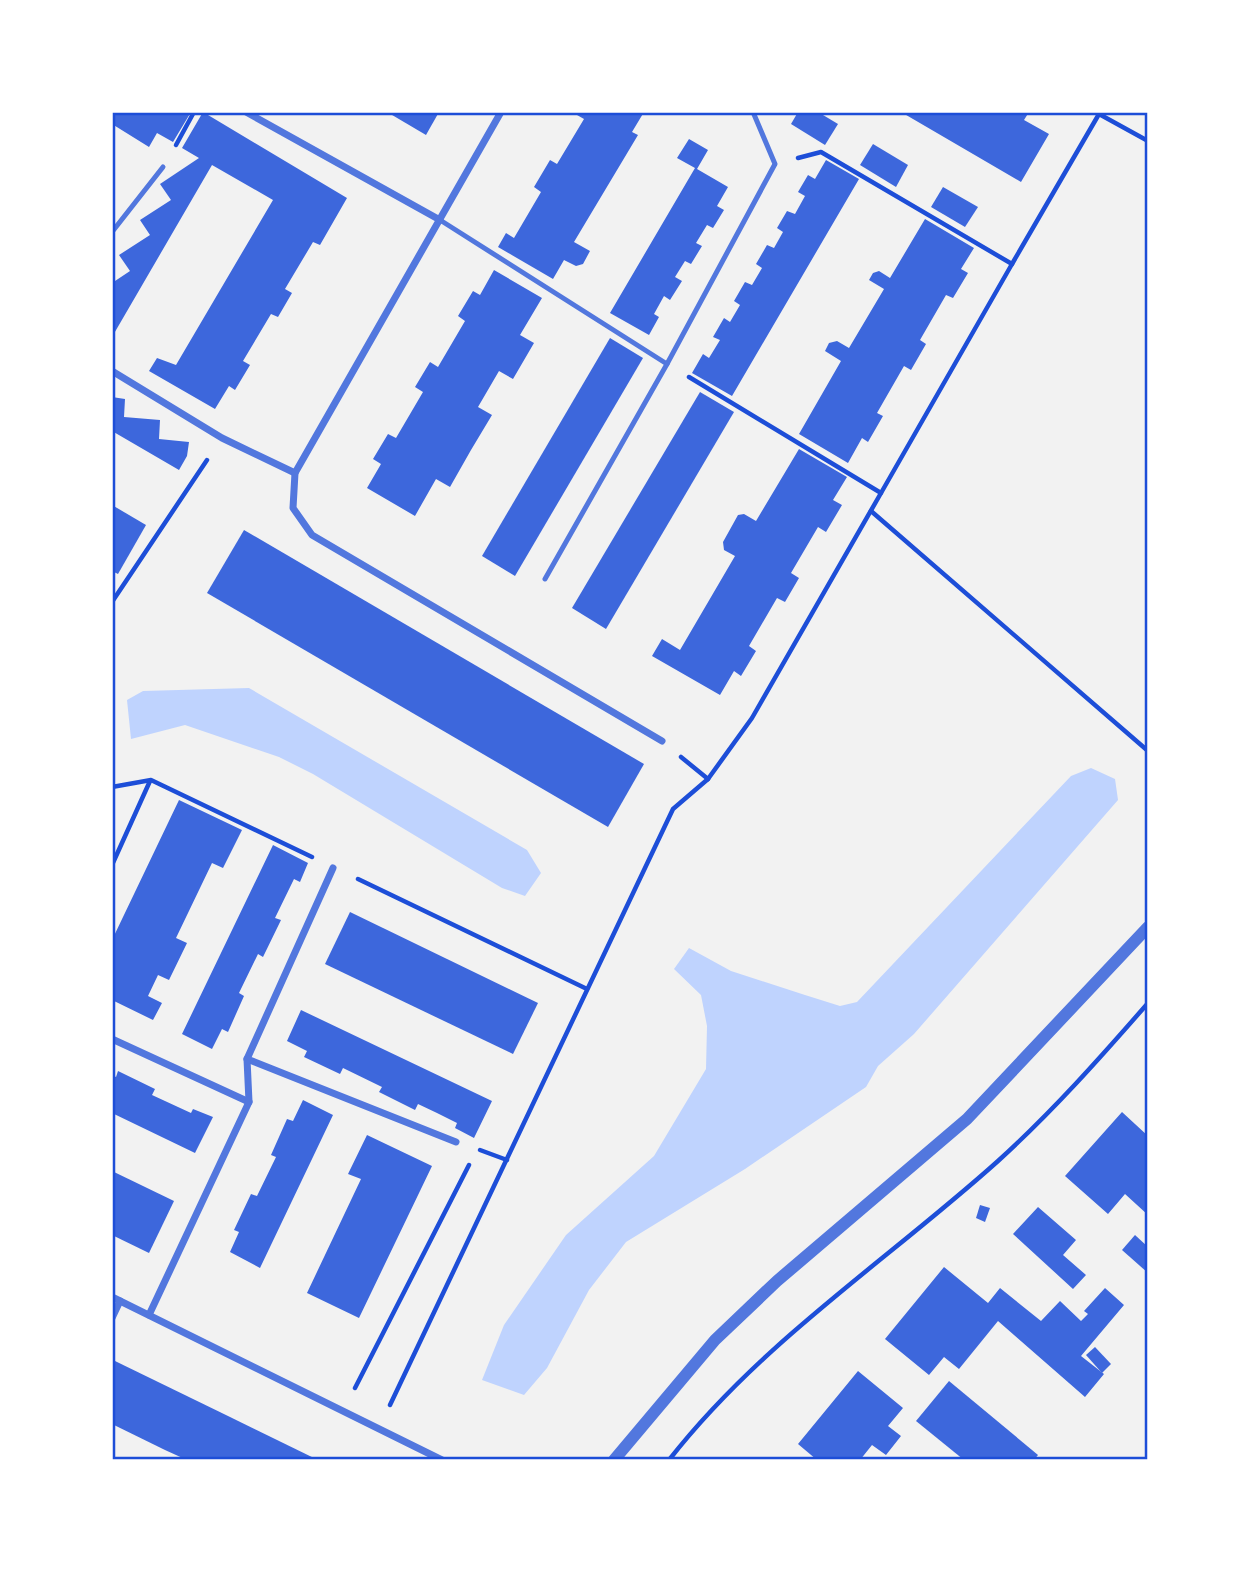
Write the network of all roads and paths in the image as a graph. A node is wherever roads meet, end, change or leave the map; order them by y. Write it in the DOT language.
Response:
graph roads {
  1 [pos="194,112"];
  2 [pos="246,112"];
  3 [pos="501,112"];
  4 [pos="753,112"];
  5 [pos="1098,113"];
  6 [pos="1148,141"];
  7 [pos="775,164"];
  8 [pos="163,167"];
  9 [pos="440,220"];
  10 [pos="112,232"];
  11 [pos="1012,264"];
  12 [pos="667,364"];
  13 [pos="112,372"];
  14 [pos="222,438"];
  15 [pos="295,473"];
  16 [pos="881,493"];
  17 [pos="871,511"];
  18 [pos="545,579"];
  19 [pos="112,602"];
  20 [pos="662,741"];
  21 [pos="1148,751"];
  22 [pos="708,779"];
  23 [pos="151,780"];
  24 [pos="112,864"];
  25 [pos="333,867"];
  26 [pos="1148,927"];
  27 [pos="1148,1003"];
  28 [pos="112,1039"];
  29 [pos="247,1059"];
  30 [pos="248,1102"];
  31 [pos="456,1142"];
  32 [pos="471,1161"];
  33 [pos="116,1299"];
  34 [pos="149,1315"];
  35 [pos="112,1318"];
  36 [pos="343,1410"];
  37 [pos="379,1428"];
  38 [pos="442,1460"];
  39 [pos="614,1460"];
  40 [pos="669,1460"];
  1 -- 8 [label="path"];
  2 -- 9 [label="street"];
  3 -- 9 [label="street"];
  4 -- 7 [label="lane"];
  5 -- 6 [label="path"];
  5 -- 11 [label="path"];
  7 -- 11 [label="path"];
  7 -- 12 [label="lane"];
  8 -- 10 [label="lane"];
  9 -- 12 [label="lane"];
  9 -- 15 [label="street"];
  11 -- 16 [label="path"];
  12 -- 16 [label="path"];
  12 -- 18 [label="lane"];
  13 -- 14 [label="street"];
  14 -- 15 [label="street"];
  14 -- 19 [label="path"];
  15 -- 20 [label="street"];
  16 -- 17 [label="path"];
  17 -- 21 [label="path"];
  17 -- 22 [label="path"];
  20 -- 22 [label="path"];
  22 -- 37 [label="path"];
  23 -- 24 [label="path"];
  25 -- 29 [label="street"];
  26 -- 39 [label="street"];
  27 -- 40 [label="path"];
  28 -- 30 [label="street"];
  29 -- 30 [label="street"];
  29 -- 31 [label="street"];
  30 -- 34 [label="street"];
  32 -- 36 [label="path"];
  33 -- 34 [label="street"];
  33 -- 35 [label="street"];
  34 -- 36 [label="street"];
  36 -- 37 [label="street"];
  37 -- 38 [label="street"];
}
